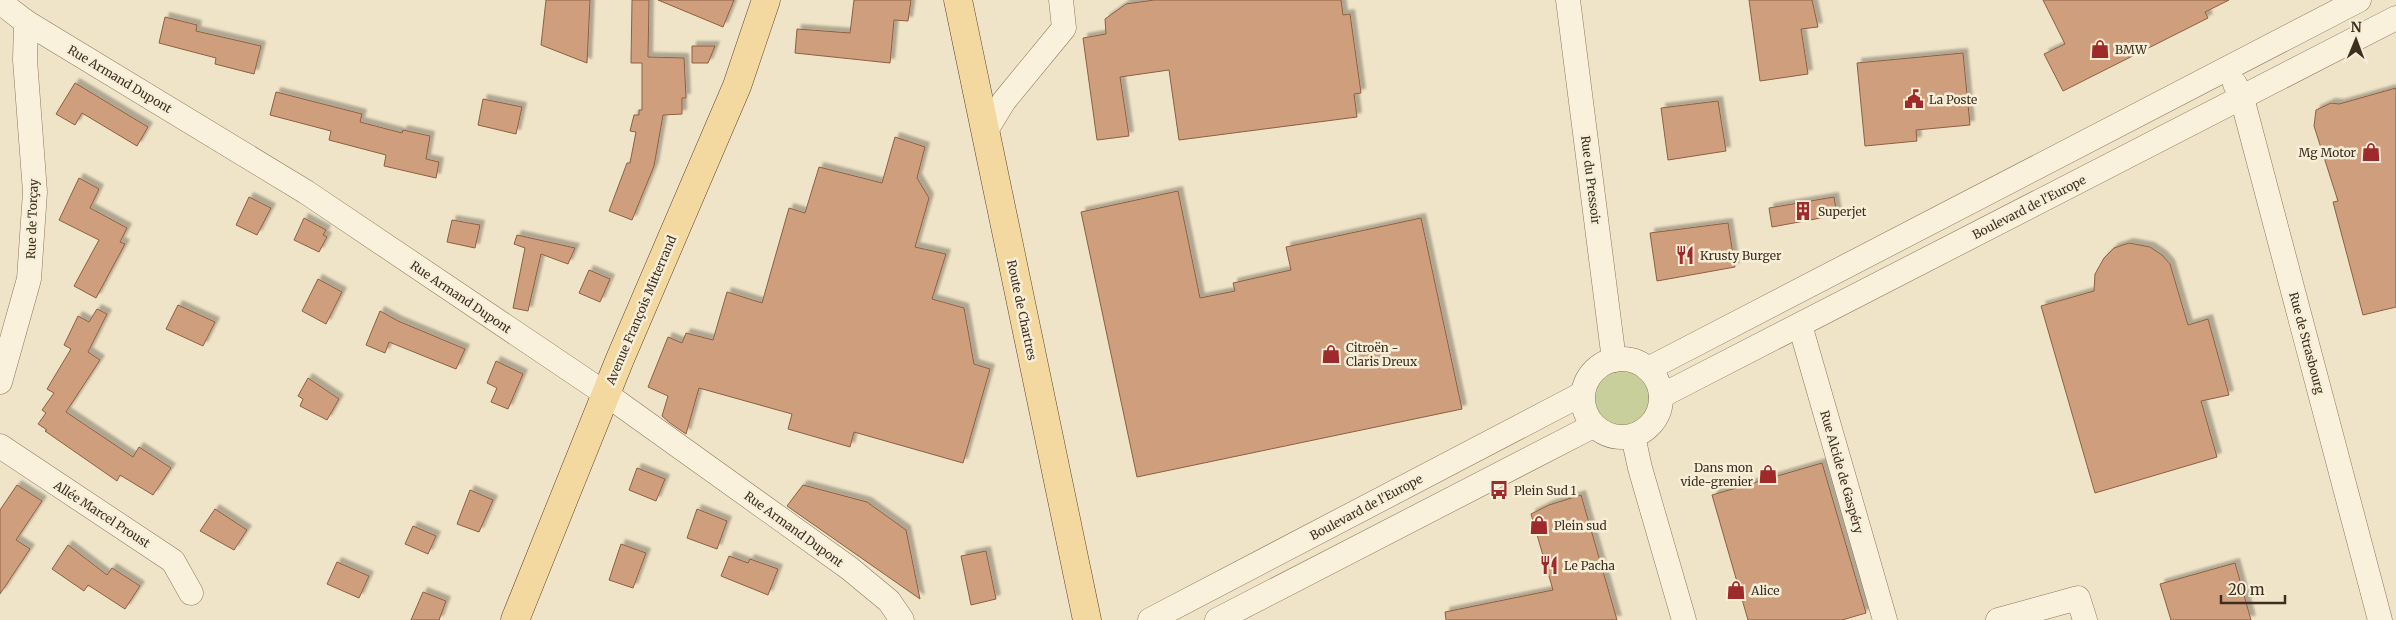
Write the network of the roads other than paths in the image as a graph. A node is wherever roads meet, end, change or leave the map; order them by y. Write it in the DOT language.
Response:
graph roads {
  1 [pos="766,0"];
  2 [pos="787,0"];
  3 [pos="942,0"];
  4 [pos="958,0"];
  5 [pos="1061,0"];
  6 [pos="1568,0"];
  7 [pos="2358,0"];
  8 [pos="0,2"];
  9 [pos="2396,18"];
  10 [pos="26,22"];
  11 [pos="968,57"];
  12 [pos="2228,68"];
  13 [pos="737,86"];
  14 [pos="2242,98"];
  15 [pos="985,132"];
  16 [pos="1800,325"];
  17 [pos="1614,360"];
  18 [pos="1648,369"];
  19 [pos="0,382"];
  20 [pos="606,394"];
  21 [pos="1582,394"];
  22 [pos="1661,396"];
  23 [pos="1594,426"];
  24 [pos="1633,436"];
  25 [pos="0,446"];
  26 [pos="1244,571"];
  27 [pos="191,593"];
  28 [pos="1258,599"];
  29 [pos="516,620"];
  30 [pos="902,620"];
  31 [pos="1087,620"];
  32 [pos="1150,620"];
  33 [pos="1217,620"];
  34 [pos="1684,620"];
  35 [pos="1885,620"];
  36 [pos="1998,620"];
  37 [pos="2085,620"];
  38 [pos="2380,620"];
  1 -- 13 [label="main road, Avenue François Mitterrand"];
  2 -- 13 [label="main road"];
  3 -- 11 [label="main road"];
  4 -- 11 [label="main road, Route de Chartres"];
  5 -- 15 [label="street"];
  6 -- 17 [label="street, Rue du Pressoir"];
  7 -- 12 [label="street"];
  8 -- 10 [label="street, Rue Armand Dupont"];
  9 -- 14 [label="street, Boulevard de l'Europe"];
  10 -- 19 [label="street, Rue de Torçay"];
  10 -- 20 [label="street, Rue Armand Dupont"];
  11 -- 15 [label="main road, Route de Chartres"];
  12 -- 14 [label="street, Rue de Strasbourg"];
  12 -- 18 [label="street"];
  13 -- 20 [label="main road, Avenue François Mitterrand"];
  14 -- 16 [label="street, Boulevard de l'Europe"];
  14 -- 38 [label="street, Rue de Strasbourg"];
  15 -- 31 [label="main road, Route de Chartres"];
  16 -- 22 [label="street, Boulevard de l'Europe"];
  16 -- 35 [label="street, Rue Alcide de Gaspéry"];
  17 -- 18 [label="street"];
  17 -- 21 [label="street"];
  18 -- 22 [label="street"];
  20 -- 29 [label="main road, Avenue François Mitterrand"];
  20 -- 30 [label="street, Rue Armand Dupont"];
  21 -- 23 [label="street"];
  21 -- 26 [label="street, Boulevard de l'Europe"];
  22 -- 24 [label="street"];
  23 -- 24 [label="street"];
  23 -- 28 [label="street"];
  24 -- 34 [label="street"];
  25 -- 27 [label="street, Allée Marcel Proust"];
  26 -- 28 [label="street"];
  26 -- 32 [label="street, Boulevard de l'Europe"];
  28 -- 33 [label="street"];
  36 -- 37 [label="street"];
}
